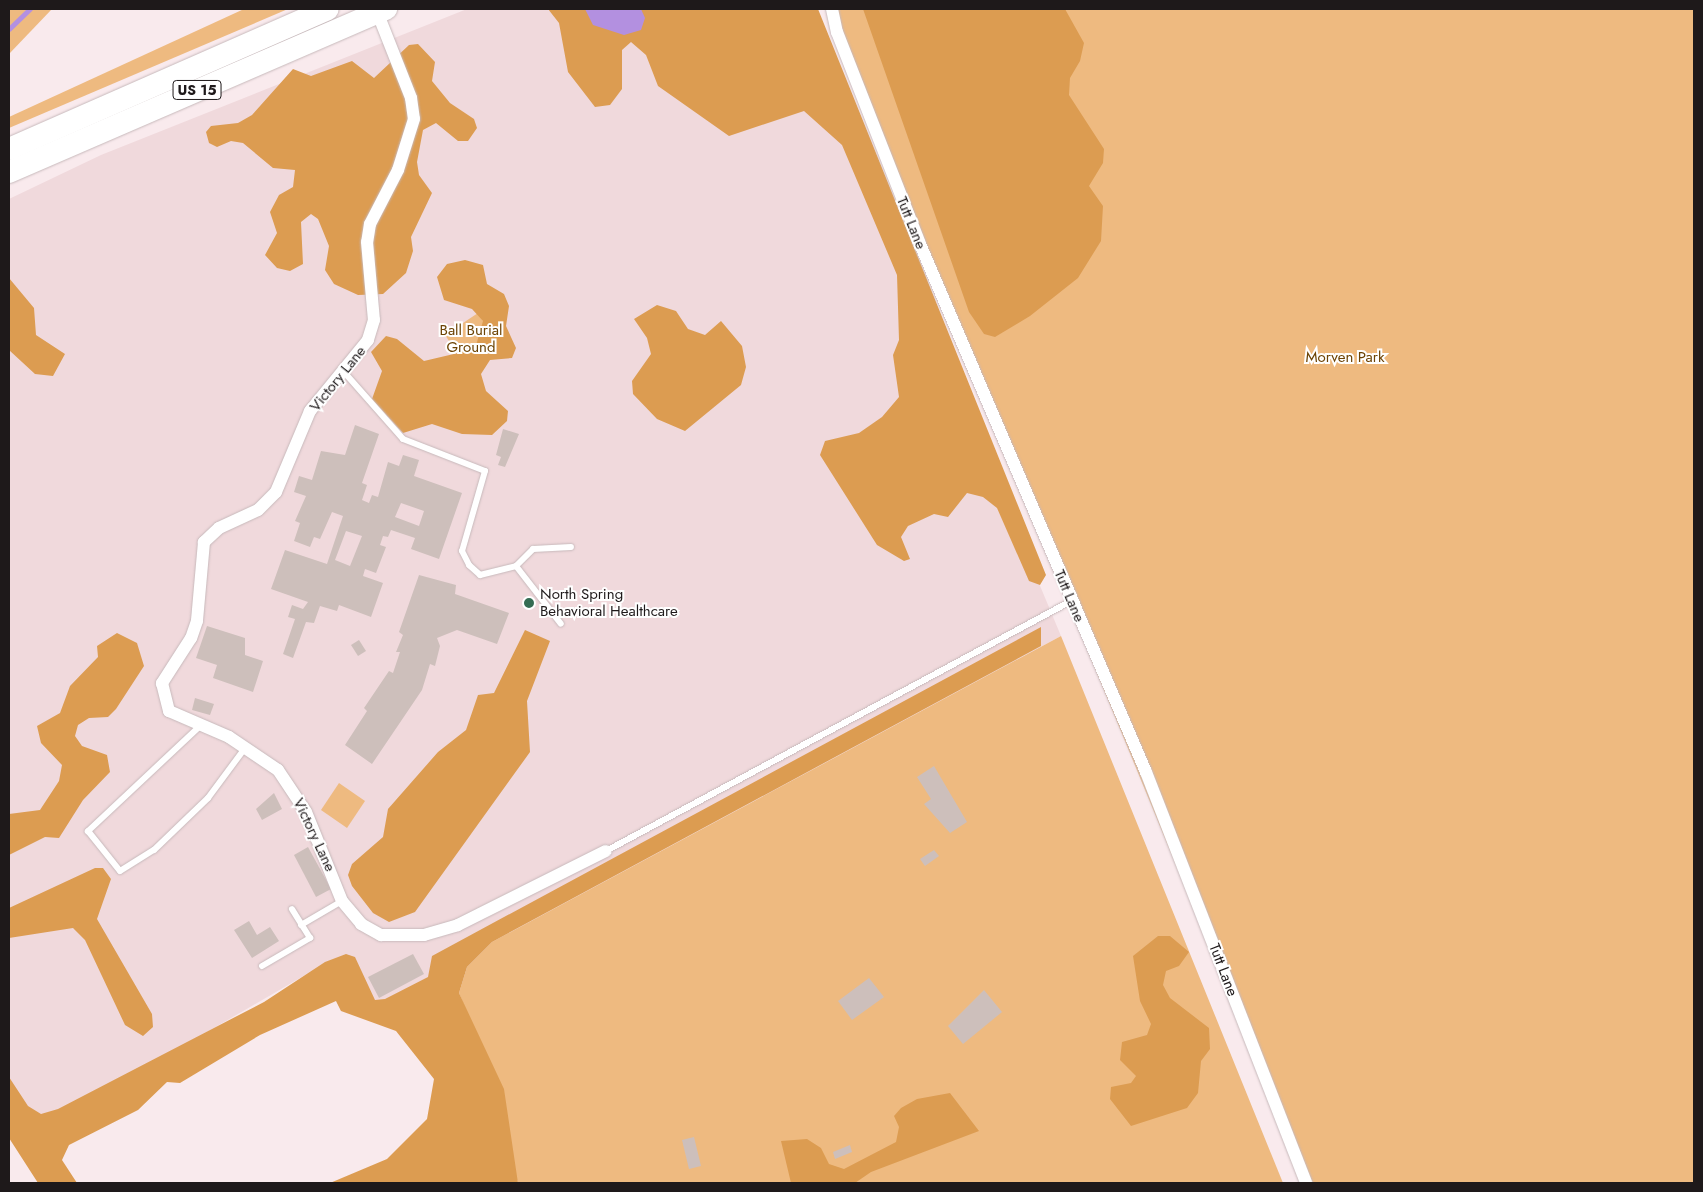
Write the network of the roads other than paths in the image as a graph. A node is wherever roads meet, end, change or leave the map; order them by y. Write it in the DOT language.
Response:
graph roads {
  1 [pos="328,9"];
  2 [pos="832,9"];
  3 [pos="380,10"];
  4 [pos="9,149"];
  5 [pos="9,172"];
  6 [pos="344,372"];
  7 [pos="571,547"];
  8 [pos="516,566"];
  9 [pos="1071,601"];
  10 [pos="561,624"];
  11 [pos="200,726"];
  12 [pos="245,748"];
  13 [pos="606,850"];
  14 [pos="342,901"];
  15 [pos="292,909"];
  16 [pos="301,925"];
  17 [pos="262,966"];
  18 [pos="1306,1183"];
  1 -- 4 [label="highway, US 15"];
  2 -- 9 [label="street, Tutt Lane"];
  3 -- 5 [label="highway, US 15"];
  3 -- 6 [label="street, Victory Lane"];
  6 -- 8 [label="lane"];
  6 -- 11 [label="street, Victory Lane"];
  7 -- 8 [label="lane"];
  8 -- 10 [label="lane"];
  9 -- 13 [label="lane"];
  9 -- 18 [label="street, Tutt Lane"];
  11 -- 12 [label="street, Victory Lane"];
  11 -- 12 [label="lane"];
  12 -- 14 [label="street, Victory Lane"];
  13 -- 14 [label="street, Victory Lane"];
  14 -- 16 [label="lane"];
  15 -- 16 [label="lane"];
  16 -- 17 [label="lane"];
}
